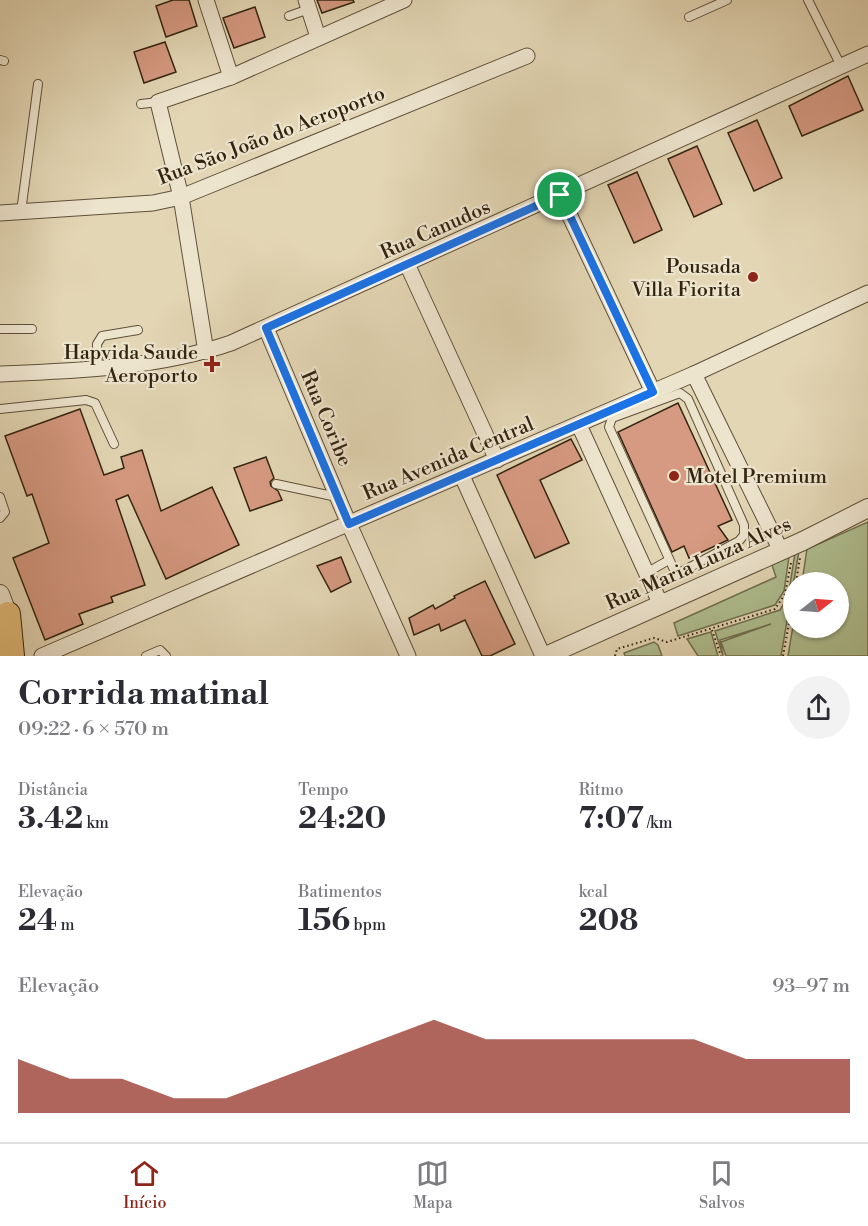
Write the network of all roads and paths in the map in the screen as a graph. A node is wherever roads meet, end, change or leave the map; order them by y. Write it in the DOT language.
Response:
graph roads {
  1 [pos="206,0"];
  2 [pos="404,0"];
  3 [pos="727,0"];
  4 [pos="808,0"];
  5 [pos="308,5"];
  6 [pos="289,16"];
  7 [pos="689,16"];
  8 [pos="318,38"];
  9 [pos="868,54"];
  10 [pos="527,56"];
  11 [pos="841,66"];
  12 [pos="231,77"];
  13 [pos="38,84"];
  14 [pos="158,102"];
  15 [pos="141,104"];
  16 [pos="560,195"];
  17 [pos="181,197"];
  18 [pos="21,212"];
  19 [pos="0,213"];
  20 [pos="407,264"];
  21 [pos="868,293"];
  22 [pos="266,328"];
  23 [pos="0,329"];
  24 [pos="32,329"];
  25 [pos="138,330"];
  26 [pos="206,352"];
  27 [pos="98,367"];
  28 [pos="0,374"];
  29 [pos="694,374"];
  30 [pos="653,392"];
  31 [pos="0,409"];
  32 [pos="579,425"];
  33 [pos="114,444"];
  34 [pos="497,460"];
  35 [pos="462,476"];
  36 [pos="276,484"];
  37 [pos="0,497"];
  38 [pos="338,498"];
  39 [pos="868,508"];
  40 [pos="0,518"];
  41 [pos="349,524"];
  42 [pos="802,541"];
  43 [pos="786,557"];
  44 [pos="669,560"];
  45 [pos="797,572"];
  46 [pos="646,573"];
  47 [pos="676,574"];
  48 [pos="653,587"];
  49 [pos="4,604"];
  50 [pos="661,605"];
  51 [pos="712,629"];
  52 [pos="786,638"];
  53 [pos="12,656"];
  54 [pos="22,656"];
  55 [pos="42,656"];
  56 [pos="146,656"];
  57 [pos="166,656"];
  58 [pos="408,656"];
  59 [pos="544,656"];
  60 [pos="615,656"];
  61 [pos="721,656"];
  62 [pos="783,656"];
  1 -- 12 [label="street"];
  2 -- 8 [label="street"];
  3 -- 7 [label="lane"];
  4 -- 11 [label="lane"];
  5 -- 6 [label="lane"];
  5 -- 8 [label="street"];
  8 -- 12 [label="street"];
  9 -- 11 [label="street, Rua Canudos"];
  10 -- 17 [label="street, Rua São João do Aeroporto"];
  11 -- 16 [label="street, Rua Canudos"];
  12 -- 14 [label="street"];
  13 -- 18 [label="lane"];
  14 -- 15 [label="lane"];
  14 -- 17 [label="street"];
  16 -- 20 [label="street, Rua Canudos"];
  16 -- 30 [label="street"];
  17 -- 18 [label="street, Rua São João do Aeroporto"];
  17 -- 26 [label="street"];
  18 -- 19 [label="street, Rua São João do Aeroporto"];
  20 -- 22 [label="street, Rua Canudos"];
  20 -- 34 [label="street"];
  21 -- 29 [label="street, Rua Avenida Central"];
  22 -- 26 [label="street, Rua Canudos"];
  22 -- 38 [label="street, Rua Coribe"];
  23 -- 24 [label="lane"];
  25 -- 27 [label="lane"];
  26 -- 27 [label="street, Rua Canudos"];
  27 -- 28 [label="street, Rua Canudos"];
  29 -- 30 [label="street, Rua Avenida Central"];
  29 -- 43 [label="street"];
  30 -- 32 [label="street, Rua Avenida Central"];
  31 -- 33 [label="lane"];
  32 -- 34 [label="street, Rua Avenida Central"];
  32 -- 46 [label="street"];
  34 -- 35 [label="street, Rua Avenida Central"];
  35 -- 41 [label="street, Rua Avenida Central"];
  35 -- 59 [label="street"];
  36 -- 38 [label="lane"];
  37 -- 40 [label="lane"];
  38 -- 41 [label="street, Rua Coribe"];
  39 -- 42 [label="street, Rua Maria Luiza Alves"];
  41 -- 55 [label="street, Rua Avenida Central"];
  41 -- 58 [label="street, Rua Coribe"];
  42 -- 43 [label="street, Rua Maria Luiza Alves"];
  42 -- 45 [label="path"];
  43 -- 50 [label="street, Rua Maria Luiza Alves"];
  43 -- 51 [label="path"];
  44 -- 46 [label="lane"];
  44 -- 47 [label="lane"];
  44 -- 47 [label="lane"];
  46 -- 48 [label="street"];
  47 -- 48 [label="lane"];
  48 -- 50 [label="street"];
  49 -- 53 [label="highway"];
  49 -- 54 [label="street"];
  50 -- 59 [label="street, Rua Maria Luiza Alves"];
  51 -- 60 [label="path"];
  51 -- 61 [label="path"];
  52 -- 62 [label="path"];
  56 -- 57 [label="lane"];
}
